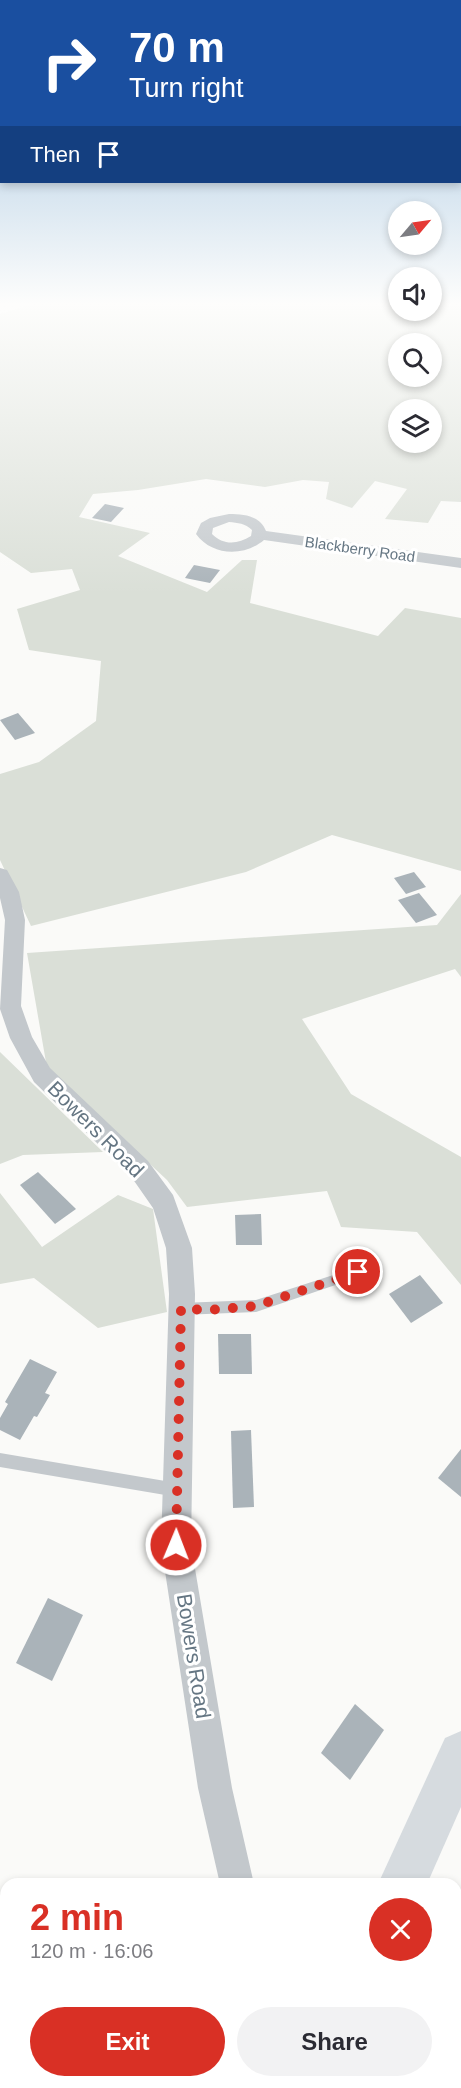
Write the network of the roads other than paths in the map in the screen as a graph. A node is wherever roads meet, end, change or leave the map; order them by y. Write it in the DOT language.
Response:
graph roads {
  1 [pos="259,535"];
  2 [pos="461,563"];
  3 [pos="0,875"];
  4 [pos="358,1272"];
  5 [pos="181,1309"];
  6 [pos="0,1460"];
  7 [pos="177,1490"];
  8 [pos="461,1754"];
  9 [pos="236,1878"];
  10 [pos="405,1878"];
  1 -- 2 [label="street, Blackberry Road"];
  3 -- 5 [label="street, Bowers Road"];
  4 -- 5 [label="lane"];
  5 -- 7 [label="street, Bowers Road"];
  6 -- 7 [label="lane"];
  7 -- 9 [label="street, Bowers Road"];
  8 -- 10 [label="street"];
}
